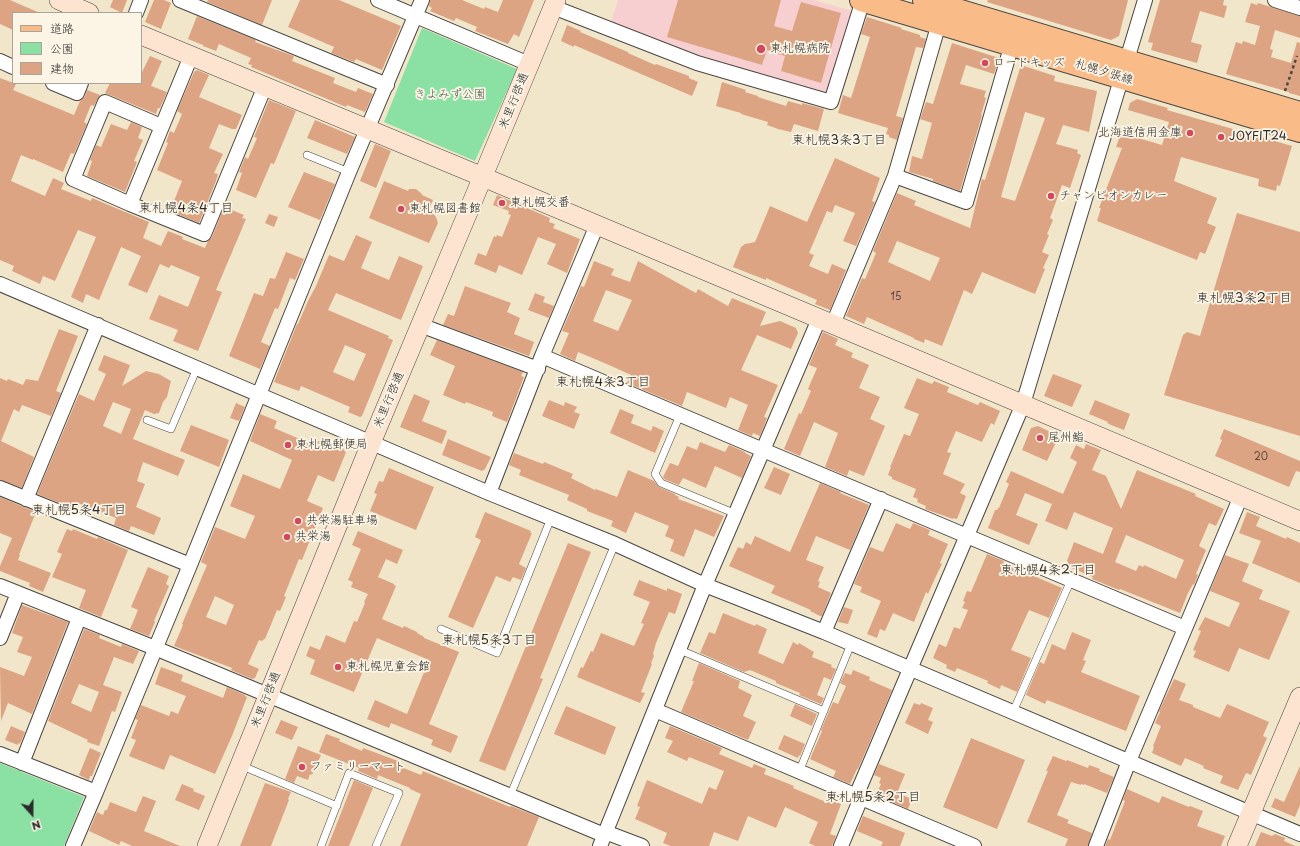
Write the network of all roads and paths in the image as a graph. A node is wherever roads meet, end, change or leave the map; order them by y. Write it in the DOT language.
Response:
graph roads {
  1 [pos="59,0"];
  2 [pos="141,0"];
  3 [pos="180,0"];
  4 [pos="378,0"];
  5 [pos="422,0"];
  6 [pos="862,0"];
  7 [pos="924,0"];
  8 [pos="1144,0"];
  9 [pos="1276,0"];
  10 [pos="554,3"];
  11 [pos="83,7"];
  12 [pos="1300,8"];
  13 [pos="136,12"];
  14 [pos="415,16"];
  15 [pos="939,23"];
  16 [pos="142,35"];
  17 [pos="1012,44"];
  18 [pos="191,56"];
  19 [pos="1297,56"];
  20 [pos="0,61"];
  21 [pos="529,64"];
  22 [pos="12,67"];
  23 [pos="1124,69"];
  24 [pos="55,84"];
  25 [pos="81,84"];
  26 [pos="387,85"];
  27 [pos="265,86"];
  28 [pos="1283,95"];
  29 [pos="1300,113"];
  30 [pos="161,126"];
  31 [pos="368,130"];
  32 [pos="1300,131"];
  33 [pos="307,155"];
  34 [pos="349,172"];
  35 [pos="483,176"];
  36 [pos="895,176"];
  37 [pos="130,204"];
  38 [pos="597,225"];
  39 [pos="0,284"];
  40 [pos="826,321"];
  41 [pos="420,324"];
  42 [pos="98,325"];
  43 [pos="540,363"];
  44 [pos="197,368"];
  45 [pos="258,394"];
  46 [pos="1023,404"];
  47 [pos="680,414"];
  48 [pos="148,420"];
  49 [pos="371,443"];
  50 [pos="763,450"];
  51 [pos="0,488"];
  52 [pos="489,493"];
  53 [pos="1241,496"];
  54 [pos="26,499"];
  55 [pos="881,499"];
  56 [pos="736,514"];
  57 [pos="551,518"];
  58 [pos="1300,521"];
  59 [pos="967,536"];
  60 [pos="615,544"];
  61 [pos="190,565"];
  62 [pos="1071,580"];
  63 [pos="705,585"];
  64 [pos="0,586"];
  65 [pos="18,593"];
  66 [pos="5,613"];
  67 [pos="79,618"];
  68 [pos="1185,628"];
  69 [pos="441,629"];
  70 [pos="824,632"];
  71 [pos="0,638"];
  72 [pos="851,644"];
  73 [pos="155,648"];
  74 [pos="680,650"];
  75 [pos="911,669"];
  76 [pos="268,696"];
  77 [pos="1300,697"];
  78 [pos="655,710"];
  79 [pos="824,711"];
  80 [pos="1013,712"];
  81 [pos="0,754"];
  82 [pos="1129,761"];
  83 [pos="22,763"];
  84 [pos="240,765"];
  85 [pos="799,772"];
  86 [pos="96,792"];
  87 [pos="510,796"];
  88 [pos="859,797"];
  89 [pos="337,806"];
  90 [pos="1252,813"];
  91 [pos="1300,834"];
  92 [pos="603,838"];
  93 [pos="965,844"];
  94 [pos="73,846"];
  95 [pos="207,846"];
  96 [pos="321,846"];
  97 [pos="376,846"];
  98 [pos="642,846"];
  99 [pos="841,846"];
  100 [pos="1096,846"];
  101 [pos="1237,846"];
  1 -- 11 [label="street"];
  2 -- 13 [label="street"];
  3 -- 26 [label="street"];
  4 -- 14 [label="street"];
  5 -- 14 [label="street"];
  6 -- 10 [label="street"];
  6 -- 15 [label="main road, 札幌夕張線"];
  7 -- 23 [label="main road, 札幌夕張線"];
  8 -- 23 [label="street"];
  9 -- 12 [label="street"];
  10 -- 21 [label="street, 米里行啓通"];
  14 -- 21 [label="street"];
  14 -- 26 [label="street"];
  15 -- 17 [label="main road, 札幌夕張線"];
  15 -- 36 [label="street"];
  16 -- 18 [label="street"];
  17 -- 23 [label="main road, 札幌夕張線"];
  17 -- 36 [label="street"];
  18 -- 27 [label="street"];
  18 -- 30 [label="street"];
  19 -- 28 [label="path"];
  20 -- 22 [label="street"];
  21 -- 35 [label="street, 米里行啓通"];
  23 -- 29 [label="main road, 札幌夕張線"];
  23 -- 32 [label="main road, 札幌夕張線"];
  23 -- 46 [label="street"];
  24 -- 25 [label="street"];
  26 -- 31 [label="street"];
  27 -- 31 [label="street"];
  27 -- 37 [label="street"];
  30 -- 37 [label="street"];
  30 -- 37 [label="street"];
  31 -- 34 [label="street"];
  31 -- 35 [label="street"];
  33 -- 34 [label="lane"];
  34 -- 45 [label="street"];
  35 -- 38 [label="street"];
  35 -- 41 [label="street, 米里行啓通"];
  36 -- 40 [label="street"];
  38 -- 40 [label="street"];
  38 -- 43 [label="street"];
  39 -- 42 [label="street"];
  40 -- 46 [label="street"];
  40 -- 50 [label="street"];
  41 -- 43 [label="street"];
  41 -- 49 [label="street, 米里行啓通"];
  42 -- 44 [label="street"];
  42 -- 54 [label="street"];
  43 -- 47 [label="street"];
  43 -- 52 [label="street"];
  44 -- 45 [label="street"];
  44 -- 48 [label="lane"];
  45 -- 49 [label="street"];
  45 -- 61 [label="street"];
  46 -- 53 [label="street"];
  46 -- 59 [label="street"];
  47 -- 50 [label="street"];
  47 -- 56 [label="lane"];
  49 -- 52 [label="street"];
  49 -- 76 [label="street, 米里行啓通"];
  50 -- 55 [label="street"];
  50 -- 56 [label="street"];
  51 -- 54 [label="street"];
  52 -- 57 [label="street"];
  53 -- 58 [label="street"];
  53 -- 68 [label="street"];
  54 -- 61 [label="street"];
  55 -- 59 [label="street"];
  55 -- 70 [label="street"];
  56 -- 63 [label="street"];
  57 -- 60 [label="street"];
  57 -- 69 [label="lane"];
  59 -- 62 [label="street"];
  59 -- 75 [label="street"];
  60 -- 63 [label="street"];
  60 -- 87 [label="lane"];
  61 -- 73 [label="street"];
  62 -- 68 [label="street"];
  62 -- 80 [label="lane"];
  63 -- 70 [label="street"];
  63 -- 74 [label="street"];
  64 -- 65 [label="street"];
  65 -- 66 [label="street"];
  65 -- 67 [label="street"];
  66 -- 71 [label="street"];
  67 -- 73 [label="street"];
  67 -- 83 [label="street"];
  68 -- 82 [label="street"];
  70 -- 72 [label="street"];
  72 -- 75 [label="street"];
  72 -- 79 [label="lane"];
  73 -- 76 [label="street"];
  73 -- 86 [label="street"];
  74 -- 78 [label="street"];
  74 -- 79 [label="lane"];
  75 -- 80 [label="street"];
  75 -- 88 [label="street"];
  76 -- 84 [label="street, 米里行啓通"];
  76 -- 87 [label="street"];
  77 -- 90 [label="street"];
  78 -- 85 [label="street"];
  78 -- 92 [label="street"];
  79 -- 85 [label="lane"];
  80 -- 82 [label="street"];
  81 -- 83 [label="street"];
  82 -- 90 [label="street"];
  82 -- 100 [label="street"];
  83 -- 86 [label="street"];
  84 -- 89 [label="lane"];
  84 -- 95 [label="street, 米里行啓通"];
  85 -- 88 [label="street"];
  86 -- 94 [label="street"];
  87 -- 92 [label="street"];
  88 -- 93 [label="street"];
  88 -- 99 [label="street"];
  89 -- 96 [label="lane"];
  89 -- 97 [label="lane"];
  90 -- 91 [label="street"];
  90 -- 101 [label="street"];
  92 -- 98 [label="street"];
}
